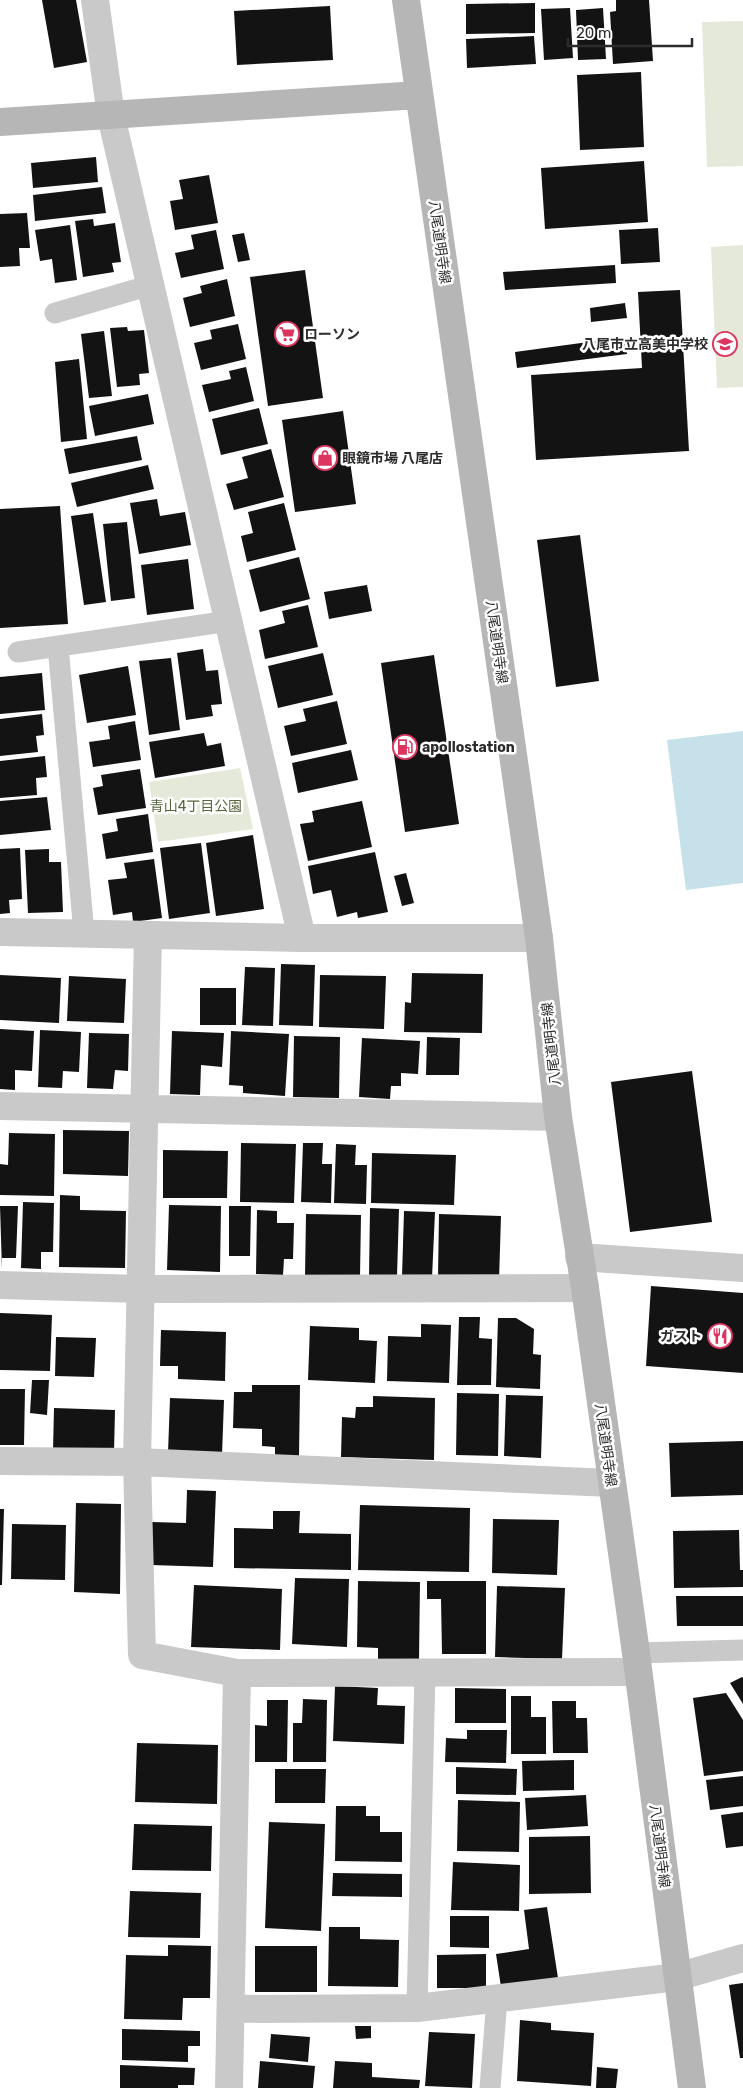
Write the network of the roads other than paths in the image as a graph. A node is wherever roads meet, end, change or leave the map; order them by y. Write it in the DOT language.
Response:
graph roads {
  1 [pos="95,0"];
  2 [pos="406,0"];
  3 [pos="419,95"];
  4 [pos="111,116"];
  5 [pos="0,122"];
  6 [pos="151,285"];
  7 [pos="55,313"];
  8 [pos="229,621"];
  9 [pos="58,646"];
  10 [pos="18,652"];
  11 [pos="0,932"];
  12 [pos="84,933"];
  13 [pos="148,935"];
  14 [pos="302,938"];
  15 [pos="539,938"];
  16 [pos="0,1106"];
  17 [pos="146,1110"];
  18 [pos="558,1117"];
  19 [pos="579,1257"];
  20 [pos="743,1268"];
  21 [pos="0,1285"];
  22 [pos="141,1288"];
  23 [pos="585,1288"];
  24 [pos="0,1461"];
  25 [pos="137,1462"];
  26 [pos="611,1483"];
  27 [pos="743,1650"];
  28 [pos="637,1662"];
  29 [pos="237,1672"];
  30 [pos="425,1672"];
  31 [pos="743,1958"];
  32 [pos="676,1977"];
  33 [pos="497,1999"];
  34 [pos="417,2008"];
  35 [pos="231,2009"];
  36 [pos="229,2088"];
  37 [pos="490,2088"];
  38 [pos="692,2088"];
  1 -- 4 [label="street"];
  2 -- 3 [label="main road, 八尾道明寺線"];
  3 -- 4 [label="main road"];
  3 -- 15 [label="main road, 八尾道明寺線"];
  4 -- 5 [label="main road"];
  4 -- 6 [label="street"];
  6 -- 7 [label="lane"];
  6 -- 8 [label="street"];
  8 -- 9 [label="lane"];
  8 -- 14 [label="street"];
  9 -- 10 [label="lane"];
  9 -- 12 [label="lane"];
  11 -- 12 [label="street"];
  12 -- 13 [label="street"];
  13 -- 14 [label="street"];
  13 -- 17 [label="street"];
  14 -- 15 [label="street"];
  15 -- 18 [label="main road, 八尾道明寺線"];
  16 -- 17 [label="street"];
  17 -- 18 [label="street"];
  17 -- 22 [label="street"];
  18 -- 19 [label="main road, 八尾道明寺線"];
  19 -- 20 [label="street"];
  19 -- 23 [label="main road, 八尾道明寺線"];
  21 -- 22 [label="street"];
  22 -- 23 [label="street"];
  22 -- 25 [label="street"];
  23 -- 26 [label="main road, 八尾道明寺線"];
  24 -- 25 [label="street"];
  25 -- 26 [label="street"];
  25 -- 29 [label="street"];
  26 -- 28 [label="main road, 八尾道明寺線"];
  27 -- 28 [label="lane"];
  28 -- 30 [label="street"];
  28 -- 32 [label="main road, 八尾道明寺線"];
  29 -- 30 [label="street"];
  29 -- 35 [label="street"];
  30 -- 34 [label="lane"];
  31 -- 32 [label="street"];
  32 -- 33 [label="street"];
  32 -- 38 [label="main road, 八尾道明寺線"];
  33 -- 34 [label="street"];
  33 -- 37 [label="lane"];
  34 -- 35 [label="street"];
  35 -- 36 [label="street"];
}
